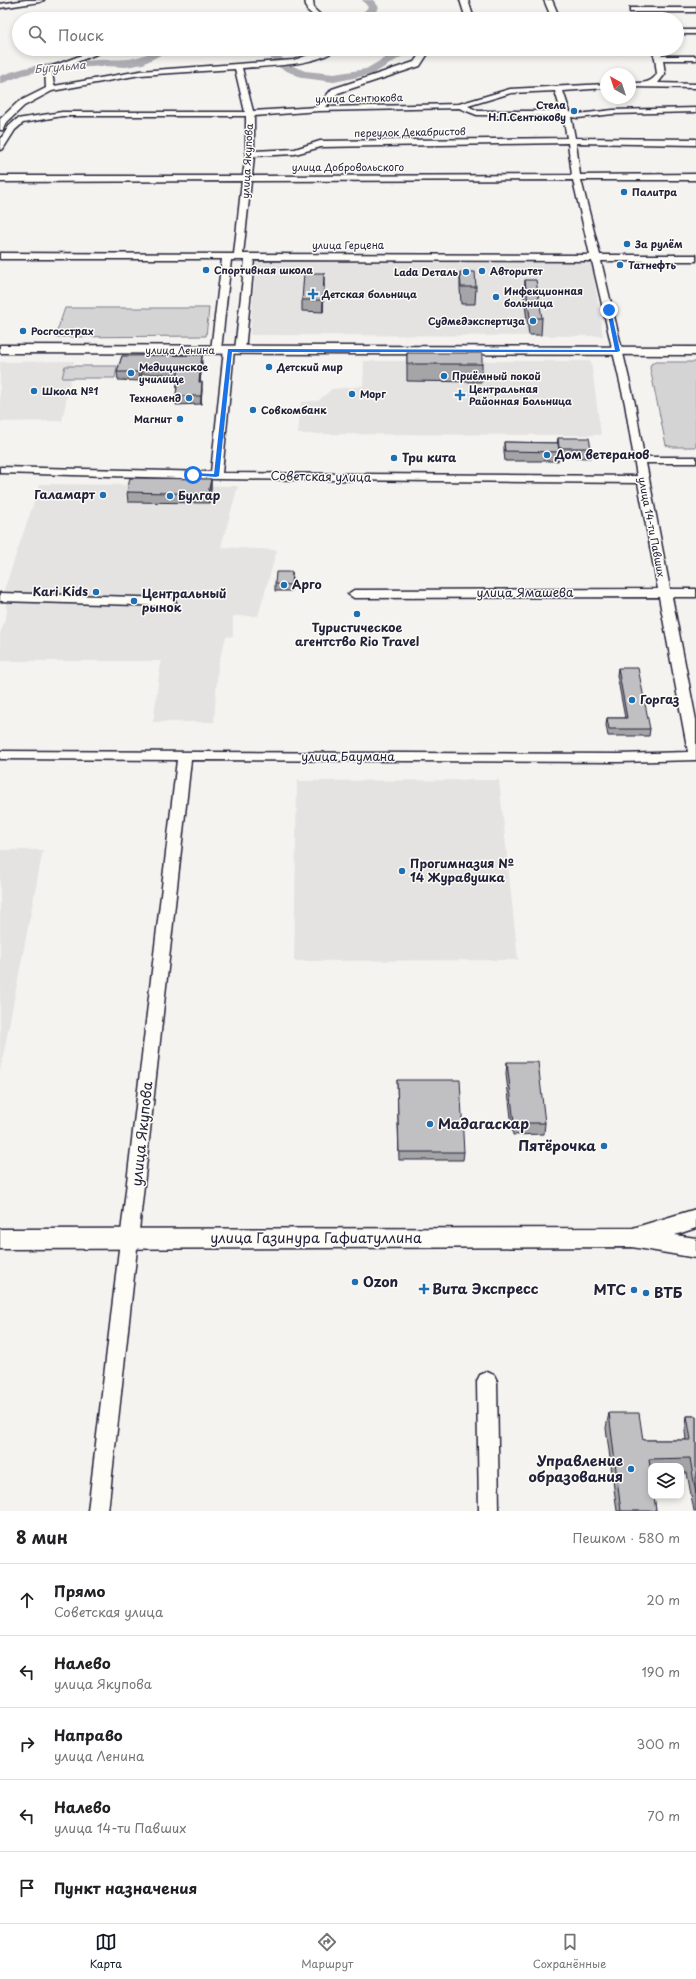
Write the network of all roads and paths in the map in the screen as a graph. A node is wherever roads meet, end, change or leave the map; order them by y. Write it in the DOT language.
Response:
graph roads {
  1 [pos="40,0"];
  2 [pos="309,0"];
  3 [pos="464,0"];
  4 [pos="548,0"];
  5 [pos="630,0"];
  6 [pos="0,6"];
  7 [pos="633,10"];
  8 [pos="696,10"];
  9 [pos="313,12"];
  10 [pos="468,12"];
  11 [pos="553,12"];
  12 [pos="684,32"];
  13 [pos="696,32"];
  14 [pos="87,56"];
  15 [pos="316,56"];
  16 [pos="422,56"];
  17 [pos="659,58"];
  18 [pos="696,58"];
  19 [pos="238,66"];
  20 [pos="650,84"];
  21 [pos="636,85"];
  22 [pos="600,86"];
  23 [pos="696,86"];
  24 [pos="558,88"];
  25 [pos="50,89"];
  26 [pos="460,106"];
  27 [pos="319,109"];
  28 [pos="696,110"];
  29 [pos="250,114"];
  30 [pos="567,114"];
  31 [pos="0,128"];
  32 [pos="11,132"];
  33 [pos="573,140"];
  34 [pos="696,142"];
  35 [pos="0,147"];
  36 [pos="250,154"];
  37 [pos="576,176"];
  38 [pos="696,176"];
  39 [pos="248,178"];
  40 [pos="0,179"];
  41 [pos="0,256"];
  42 [pos="227,256"];
  43 [pos="238,256"];
  44 [pos="250,256"];
  45 [pos="596,258"];
  46 [pos="696,258"];
  47 [pos="0,349"];
  48 [pos="228,350"];
  49 [pos="617,351"];
  50 [pos="696,351"];
  51 [pos="640,460"];
  52 [pos="696,460"];
  53 [pos="0,470"];
  54 [pos="216,476"];
  55 [pos="643,480"];
  56 [pos="665,592"];
  57 [pos="696,593"];
  58 [pos="354,594"];
  59 [pos="0,597"];
  60 [pos="170,602"];
  61 [pos="0,755"];
  62 [pos="184,756"];
  63 [pos="696,756"];
  64 [pos="696,1218"];
  65 [pos="632,1237"];
  66 [pos="0,1239"];
  67 [pos="130,1239"];
  68 [pos="696,1248"];
  69 [pos="486,1381"];
  70 [pos="98,1511"];
  71 [pos="488,1511"];
  1 -- 6 [label="street"];
  2 -- 9 [label="street"];
  3 -- 10 [label="street"];
  4 -- 11 [label="street"];
  5 -- 7 [label="street"];
  7 -- 8 [label="street"];
  12 -- 13 [label="street"];
  14 -- 25 [label="street"];
  15 -- 19 [label="street"];
  16 -- 27 [label="street"];
  17 -- 18 [label="street"];
  17 -- 20 [label="street"];
  19 -- 25 [label="street"];
  19 -- 29 [label="street, улица Якупова"];
  20 -- 21 [label="street"];
  20 -- 23 [label="street"];
  22 -- 24 [label="street"];
  24 -- 26 [label="street"];
  24 -- 30 [label="street, улица 14-ти Павших"];
  25 -- 31 [label="street"];
  26 -- 27 [label="street, улица Сентюкова"];
  26 -- 30 [label="street, улица Сентюкова"];
  27 -- 29 [label="street, улица Сентюкова"];
  28 -- 30 [label="street, улица Сентюкова"];
  29 -- 32 [label="street, улица Сентюкова"];
  29 -- 36 [label="street, улица Якупова"];
  30 -- 33 [label="street, улица 14-ти Павших"];
  31 -- 32 [label="street"];
  32 -- 35 [label="street"];
  33 -- 34 [label="street, переулок Декабристов"];
  33 -- 36 [label="street, переулок Декабристов"];
  33 -- 37 [label="street, улица 14-ти Павших"];
  36 -- 39 [label="street, улица Якупова"];
  37 -- 38 [label="street, улица Добровольского"];
  37 -- 39 [label="street, улица Добровольского"];
  37 -- 45 [label="street, улица 14-ти Павших"];
  39 -- 40 [label="street, улица Добровольского"];
  39 -- 43 [label="street, улица Якупова"];
  41 -- 42 [label="street, улица Герцена"];
  42 -- 43 [label="street, улица Герцена"];
  42 -- 48 [label="street"];
  43 -- 44 [label="street, улица Герцена"];
  44 -- 45 [label="street, улица Герцена"];
  44 -- 48 [label="street"];
  45 -- 46 [label="street, улица Герцена"];
  45 -- 49 [label="street, улица 14-ти Павших"];
  47 -- 48 [label="main road, улица Ленина"];
  48 -- 49 [label="main road, улица Ленина"];
  48 -- 54 [label="street"];
  49 -- 50 [label="main road, улица Ленина"];
  49 -- 51 [label="street, улица 14-ти Павших"];
  51 -- 52 [label="street"];
  51 -- 55 [label="street, улица 14-ти Павших"];
  53 -- 54 [label="street, Советская улица"];
  54 -- 55 [label="street, Советская улица"];
  55 -- 56 [label="street, улица 14-ти Павших"];
  56 -- 57 [label="street, улица Ямашева"];
  56 -- 58 [label="street, улица Ямашева"];
  56 -- 63 [label="street, улица 14-ти Павших"];
  59 -- 60 [label="street"];
  61 -- 62 [label="street, улица Баумана"];
  62 -- 63 [label="street, улица Баумана"];
  62 -- 67 [label="street, улица Якупова"];
  64 -- 65 [label="main road"];
  65 -- 67 [label="main road, улица Газинура Гафиатуллина"];
  65 -- 68 [label="main road"];
  66 -- 67 [label="main road, улица Газинура Гафиатуллина"];
  67 -- 70 [label="street, улица Якупова"];
  69 -- 71 [label="street"];
}
